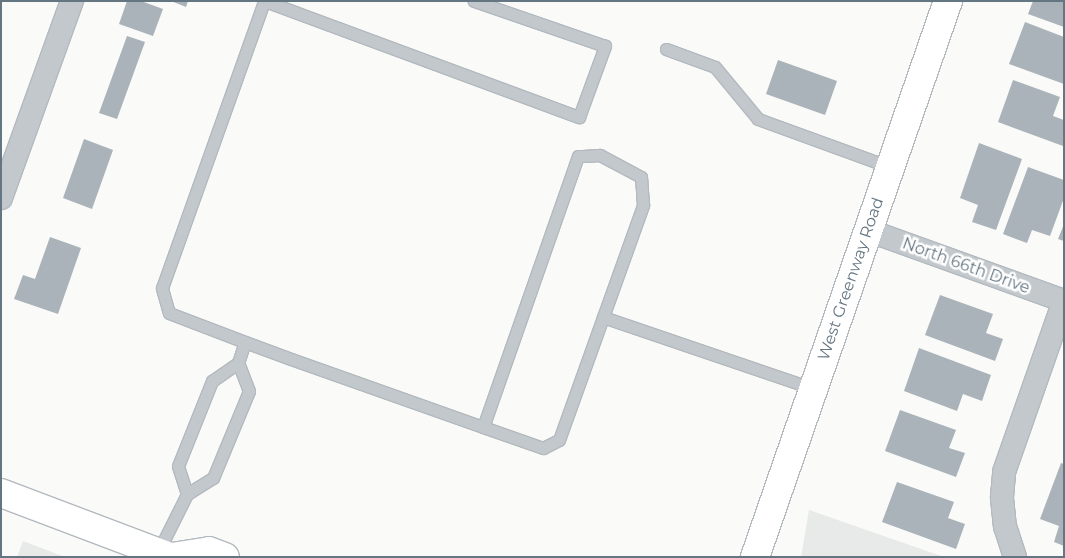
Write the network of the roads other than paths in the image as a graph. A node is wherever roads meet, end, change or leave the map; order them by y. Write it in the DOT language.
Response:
graph roads {
  1 [pos="72,1"];
  2 [pos="265,1"];
  3 [pos="474,1"];
  4 [pos="948,1"];
  5 [pos="666,49"];
  6 [pos="890,167"];
  7 [pos="1,198"];
  8 [pos="868,230"];
  9 [pos="1064,301"];
  10 [pos="603,317"];
  11 [pos="244,342"];
  12 [pos="238,363"];
  13 [pos="814,389"];
  14 [pos="483,427"];
  15 [pos="1,493"];
  16 [pos="187,494"];
  17 [pos="167,555"];
  18 [pos="225,557"];
  19 [pos="755,557"];
  20 [pos="1015,557"];
  1 -- 7 [label="street"];
  2 -- 3 [label="lane"];
  2 -- 11 [label="lane"];
  4 -- 6 [label="main road, West Greenway Road"];
  5 -- 6 [label="lane"];
  6 -- 8 [label="main road, West Greenway Road"];
  8 -- 9 [label="street, North 66th Drive"];
  8 -- 13 [label="main road, West Greenway Road"];
  9 -- 20 [label="street"];
  10 -- 13 [label="lane"];
  10 -- 14 [label="lane"];
  10 -- 14 [label="lane"];
  11 -- 12 [label="lane"];
  11 -- 14 [label="lane"];
  12 -- 16 [label="lane"];
  12 -- 16 [label="lane"];
  13 -- 19 [label="main road, West Greenway Road"];
  15 -- 17 [label="main road"];
  16 -- 17 [label="lane"];
  17 -- 18 [label="main road"];
}
